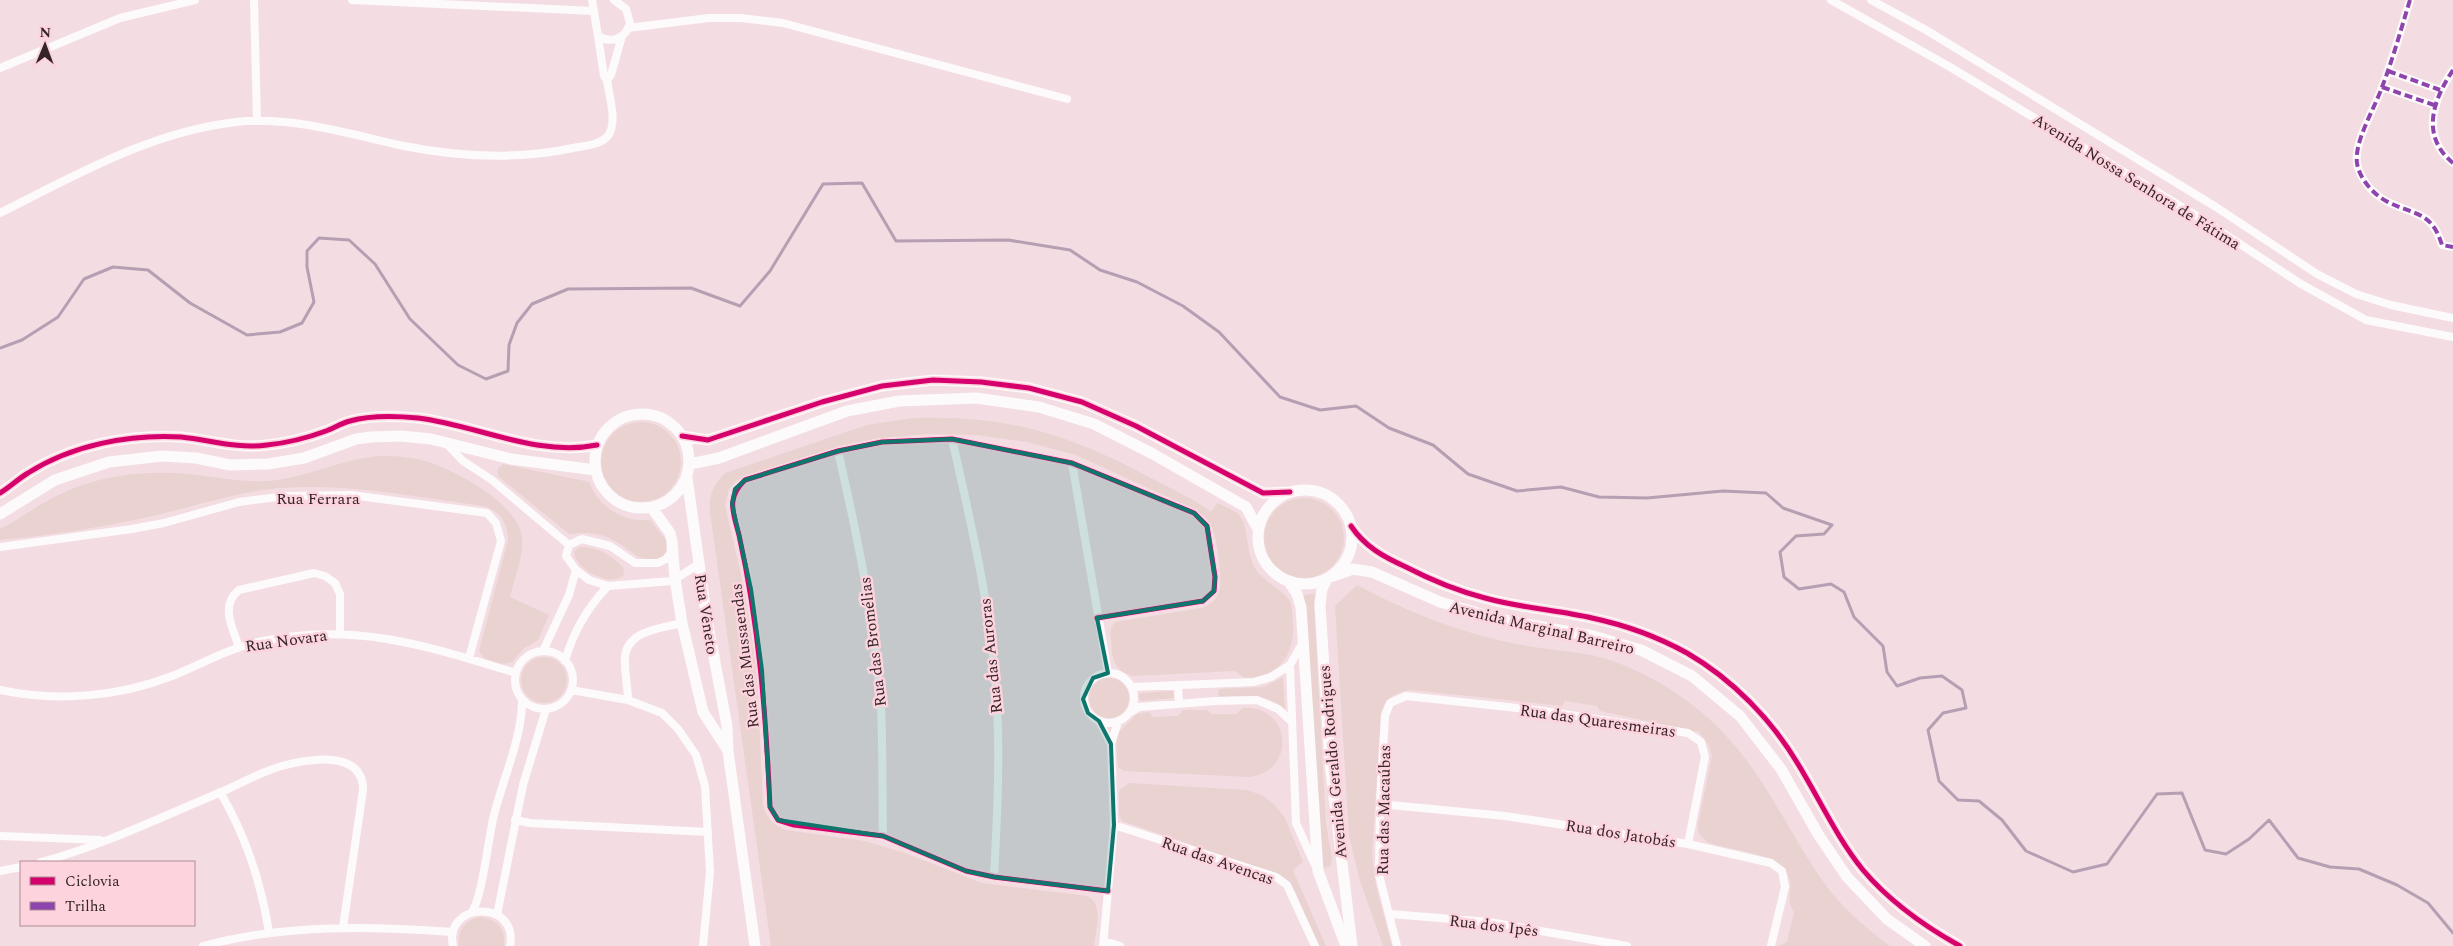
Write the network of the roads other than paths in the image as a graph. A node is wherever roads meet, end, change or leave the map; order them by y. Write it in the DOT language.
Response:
graph roads {
  1 [pos="195,0"];
  2 [pos="254,0"];
  3 [pos="352,0"];
  4 [pos="592,0"];
  5 [pos="614,0"];
  6 [pos="1831,0"];
  7 [pos="1871,0"];
  8 [pos="2410,0"];
  9 [pos="594,11"];
  10 [pos="628,28"];
  11 [pos="598,36"];
  12 [pos="622,36"];
  13 [pos="0,68"];
  14 [pos="2453,70"];
  15 [pos="2388,71"];
  16 [pos="607,80"];
  17 [pos="2011,83"];
  18 [pos="2382,87"];
  19 [pos="2440,90"];
  20 [pos="2001,98"];
  21 [pos="1067,99"];
  22 [pos="2434,105"];
  23 [pos="257,121"];
  24 [pos="2453,163"];
  25 [pos="0,213"];
  26 [pos="2453,247"];
  27 [pos="2453,318"];
  28 [pos="2453,338"];
  29 [pos="682,436"];
  30 [pos="952,439"];
  31 [pos="446,442"];
  32 [pos="596,446"];
  33 [pos="838,451"];
  34 [pos="1072,463"];
  35 [pos="690,464"];
  36 [pos="595,470"];
  37 [pos="687,478"];
  38 [pos="1290,492"];
  39 [pos="0,493"];
  40 [pos="652,508"];
  41 [pos="0,514"];
  42 [pos="1351,526"];
  43 [pos="1258,529"];
  44 [pos="569,545"];
  45 [pos="0,547"];
  46 [pos="672,551"];
  47 [pos="700,564"];
  48 [pos="576,570"];
  49 [pos="1330,577"];
  50 [pos="675,579"];
  51 [pos="1289,582"];
  52 [pos="608,586"];
  53 [pos="1097,618"];
  54 [pos="682,623"];
  55 [pos="340,633"];
  56 [pos="1303,642"];
  57 [pos="239,646"];
  58 [pos="543,652"];
  59 [pos="470,658"];
  60 [pos="565,661"];
  61 [pos="1290,665"];
  62 [pos="516,673"];
  63 [pos="1108,673"];
  64 [pos="1214,683"];
  65 [pos="1178,685"];
  66 [pos="1132,687"];
  67 [pos="0,690"];
  68 [pos="571,690"];
  69 [pos="522,699"];
  70 [pos="628,700"];
  71 [pos="1215,701"];
  72 [pos="1179,703"];
  73 [pos="1390,703"];
  74 [pos="723,705"];
  75 [pos="546,709"];
  76 [pos="703,712"];
  77 [pos="1129,713"];
  78 [pos="1099,721"];
  79 [pos="1118,722"];
  80 [pos="1292,722"];
  81 [pos="1111,744"];
  82 [pos="728,751"];
  83 [pos="220,792"];
  84 [pos="1380,804"];
  85 [pos="515,820"];
  86 [pos="1114,825"];
  87 [pos="708,832"];
  88 [pos="0,836"];
  89 [pos="883,836"];
  90 [pos="103,840"];
  91 [pos="1688,844"];
  92 [pos="44,861"];
  93 [pos="1341,864"];
  94 [pos="20,867"];
  95 [pos="0,871"];
  96 [pos="1318,872"];
  97 [pos="994,877"];
  98 [pos="1108,891"];
  99 [pos="472,912"];
  100 [pos="1390,914"];
  101 [pos="497,915"];
  102 [pos="343,928"];
  103 [pos="269,932"];
  104 [pos="453,932"];
  105 [pos="1104,943"];
  106 [pos="203,946"];
  107 [pos="453,946"];
  108 [pos="510,946"];
  109 [pos="703,946"];
  110 [pos="755,946"];
  111 [pos="1120,946"];
  112 [pos="1315,946"];
  113 [pos="1346,946"];
  114 [pos="1352,946"];
  115 [pos="1397,946"];
  116 [pos="1627,946"];
  117 [pos="1771,946"];
  118 [pos="1925,946"];
  119 [pos="1960,946"];
  1 -- 13 [label="street"];
  2 -- 23 [label="street"];
  3 -- 9 [label="street"];
  4 -- 9 [label="street"];
  5 -- 10 [label="street"];
  6 -- 20 [label="street, Avenida Nossa Senhora de Fátima"];
  7 -- 17 [label="street, Avenida Nossa Senhora de Fátima"];
  8 -- 15 [label="street"];
  9 -- 11 [label="street"];
  10 -- 12 [label="street"];
  10 -- 21 [label="street"];
  11 -- 12 [label="street"];
  11 -- 16 [label="street"];
  12 -- 16 [label="street"];
  14 -- 19 [label="street"];
  15 -- 18 [label="street"];
  15 -- 19 [label="street"];
  16 -- 23 [label="street"];
  17 -- 20 [label="street"];
  17 -- 27 [label="street, Avenida Nossa Senhora de Fátima"];
  18 -- 22 [label="street"];
  18 -- 26 [label="street"];
  19 -- 22 [label="street"];
  20 -- 28 [label="street, Avenida Nossa Senhora de Fátima"];
  22 -- 24 [label="street"];
  23 -- 25 [label="street"];
  29 -- 32 [label="street"];
  29 -- 35 [label="street"];
  29 -- 38 [label="street"];
  30 -- 33 [label="street"];
  30 -- 34 [label="street"];
  30 -- 97 [label="street, Rua das Auroras"];
  31 -- 36 [label="street"];
  31 -- 41 [label="street"];
  31 -- 44 [label="street"];
  32 -- 36 [label="street"];
  32 -- 39 [label="street"];
  33 -- 89 [label="street, Rua das Bromélias"];
  33 -- 89 [label="street, Rua das Mussaendas"];
  34 -- 53 [label="street"];
  34 -- 53 [label="street"];
  35 -- 37 [label="street"];
  35 -- 43 [label="street"];
  36 -- 40 [label="street"];
  37 -- 40 [label="street"];
  37 -- 47 [label="street, Rua Vêneto"];
  38 -- 42 [label="street"];
  38 -- 43 [label="street"];
  40 -- 46 [label="street, Rua Vêneto"];
  42 -- 49 [label="street"];
  42 -- 119 [label="street, Avenida Marginal Barreiro"];
  43 -- 51 [label="street"];
  44 -- 46 [label="street"];
  44 -- 48 [label="street"];
  45 -- 59 [label="street, Rua Ferrara"];
  46 -- 50 [label="street, Rua Vêneto"];
  47 -- 50 [label="street"];
  47 -- 74 [label="street, Rua Vêneto"];
  48 -- 52 [label="street"];
  48 -- 58 [label="street"];
  49 -- 51 [label="street"];
  49 -- 93 [label="street, Avenida Geraldo Rodrigues"];
  49 -- 118 [label="street, Avenida Marginal Barreiro"];
  50 -- 52 [label="street"];
  50 -- 54 [label="street, Rua Vêneto"];
  51 -- 56 [label="street, Avenida Geraldo Rodrigues"];
  52 -- 60 [label="street"];
  53 -- 63 [label="street"];
  54 -- 70 [label="street"];
  54 -- 76 [label="street, Rua Vêneto"];
  55 -- 57 [label="street, Rua Novara"];
  55 -- 57 [label="street"];
  55 -- 59 [label="street, Rua Novara"];
  56 -- 61 [label="street, Avenida Geraldo Rodrigues"];
  56 -- 96 [label="street, Avenida Geraldo Rodrigues"];
  57 -- 67 [label="street, Rua Novara"];
  58 -- 60 [label="street"];
  58 -- 62 [label="street"];
  59 -- 62 [label="street, Rua Novara"];
  60 -- 68 [label="street"];
  61 -- 64 [label="street"];
  61 -- 80 [label="street, Avenida Geraldo Rodrigues"];
  62 -- 69 [label="street"];
  63 -- 66 [label="street"];
  63 -- 78 [label="street"];
  64 -- 65 [label="street"];
  64 -- 71 [label="street"];
  65 -- 66 [label="street"];
  65 -- 72 [label="street"];
  66 -- 77 [label="street"];
  68 -- 70 [label="street"];
  68 -- 75 [label="street"];
  69 -- 75 [label="street"];
  69 -- 99 [label="street"];
  70 -- 87 [label="street"];
  71 -- 72 [label="street"];
  71 -- 80 [label="street"];
  72 -- 77 [label="street"];
  73 -- 84 [label="street, Rua das Macaúbas"];
  73 -- 91 [label="street, Rua das Quaresmeiras"];
  74 -- 76 [label="street"];
  74 -- 82 [label="street, Rua Vêneto"];
  75 -- 85 [label="street"];
  76 -- 82 [label="street, Rua Vêneto"];
  77 -- 79 [label="street"];
  78 -- 79 [label="street"];
  78 -- 81 [label="street"];
  79 -- 81 [label="street"];
  80 -- 96 [label="street, Avenida Geraldo Rodrigues"];
  81 -- 86 [label="street"];
  82 -- 110 [label="street, Rua Vêneto"];
  83 -- 90 [label="street"];
  83 -- 102 [label="street"];
  83 -- 103 [label="street"];
  84 -- 91 [label="street, Rua dos Jatobás"];
  84 -- 100 [label="street, Rua das Macaúbas"];
  85 -- 87 [label="street"];
  85 -- 101 [label="street"];
  86 -- 98 [label="street"];
  86 -- 112 [label="street, Rua das Avencas"];
  87 -- 109 [label="street"];
  88 -- 90 [label="street"];
  89 -- 97 [label="street"];
  90 -- 92 [label="street"];
  91 -- 117 [label="street, Rua dos Jatobás"];
  93 -- 96 [label="street"];
  93 -- 114 [label="street, Avenida Geraldo Rodrigues"];
  94 -- 95 [label="street"];
  96 -- 113 [label="street, Avenida Geraldo Rodrigues"];
  97 -- 98 [label="street"];
  98 -- 105 [label="street"];
  99 -- 101 [label="street"];
  99 -- 104 [label="street"];
  100 -- 115 [label="street, Rua das Macaúbas"];
  100 -- 116 [label="street, Rua dos Ipês"];
  101 -- 108 [label="street"];
  102 -- 103 [label="street"];
  102 -- 104 [label="street"];
  103 -- 106 [label="street"];
  104 -- 107 [label="street"];
  105 -- 111 [label="street"];
}
